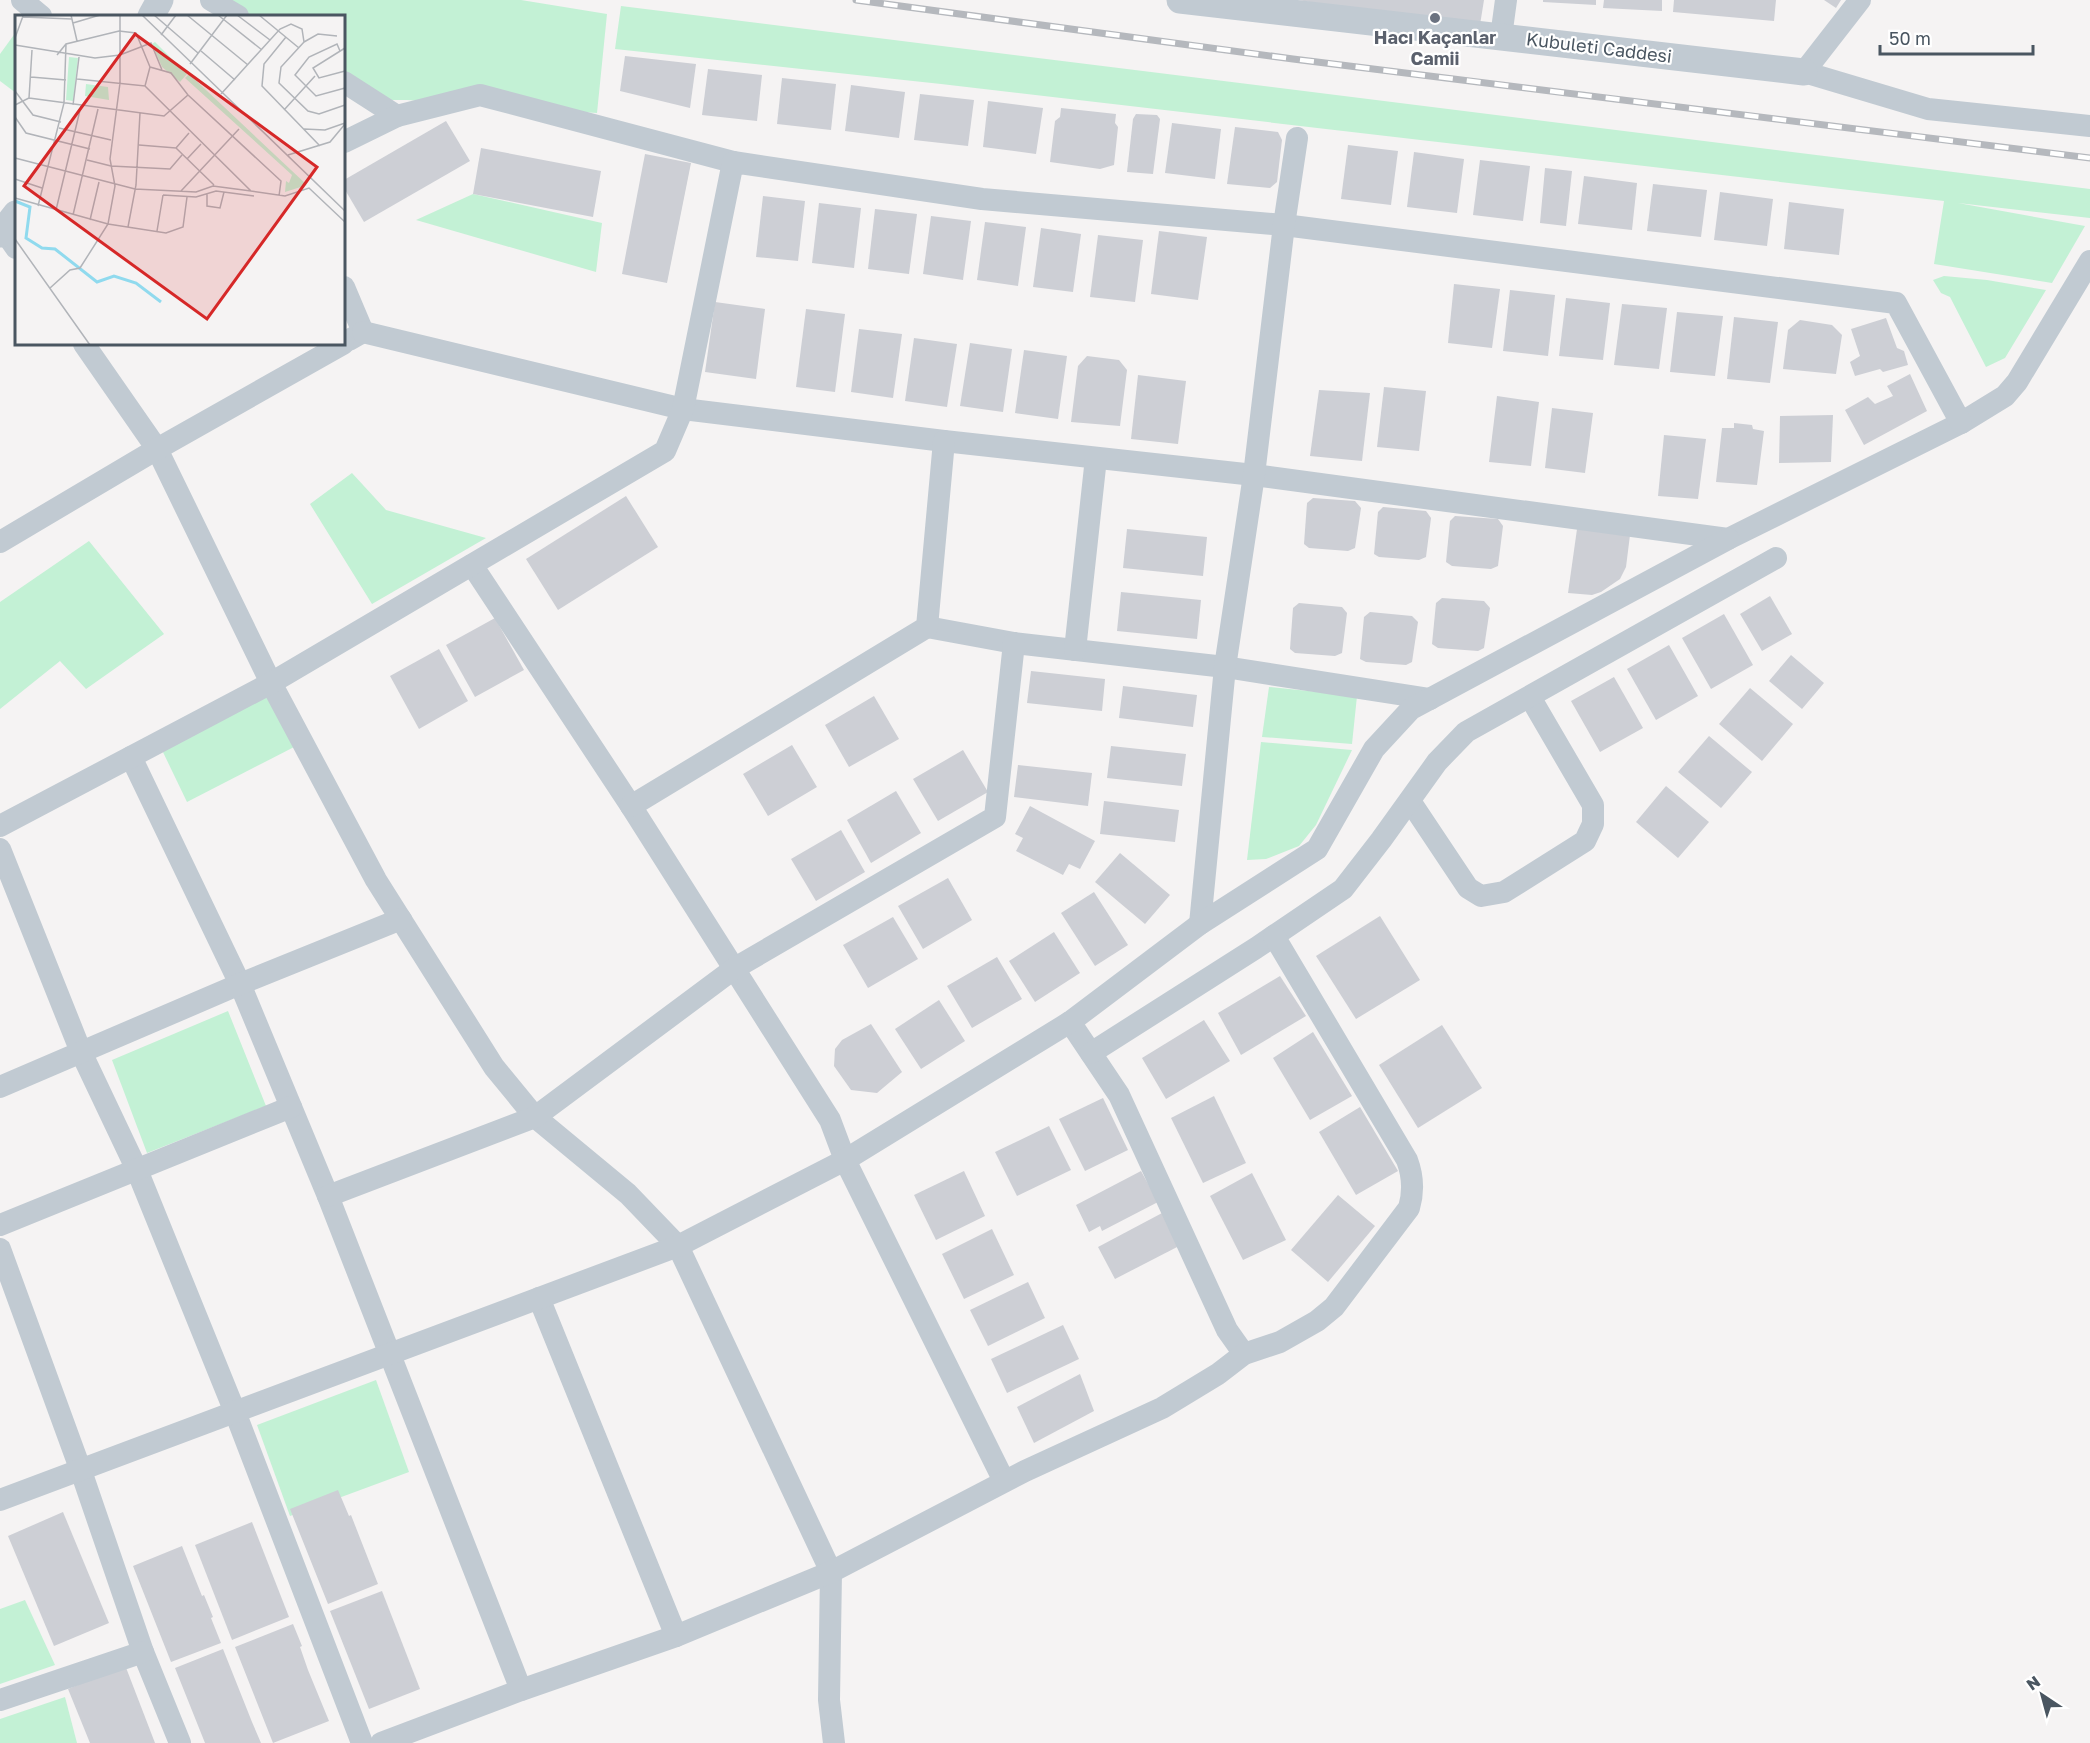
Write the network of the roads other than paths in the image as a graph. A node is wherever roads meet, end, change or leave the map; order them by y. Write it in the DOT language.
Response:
graph roads {
  1 [pos="22,0"];
  2 [pos="160,0"];
  3 [pos="211,0"];
  4 [pos="1180,0"];
  5 [pos="1506,0"];
  6 [pos="1860,0"];
  7 [pos="40,15"];
  8 [pos="152,15"];
  9 [pos="236,15"];
  10 [pos="1501,37"];
  11 [pos="1804,72"];
  12 [pos="345,83"];
  13 [pos="398,116"];
  14 [pos="2090,126"];
  15 [pos="1297,138"];
  16 [pos="345,142"];
  17 [pos="733,162"];
  18 [pos="1284,225"];
  19 [pos="2090,261"];
  20 [pos="345,296"];
  21 [pos="350,340"];
  22 [pos="85,345"];
  23 [pos="341,345"];
  24 [pos="683,408"];
  25 [pos="1961,423"];
  26 [pos="944,441"];
  27 [pos="157,449"];
  28 [pos="1096,458"];
  29 [pos="1254,475"];
  30 [pos="1728,539"];
  31 [pos="0,542"];
  32 [pos="1776,558"];
  33 [pos="472,565"];
  34 [pos="927,627"];
  35 [pos="1014,643"];
  36 [pos="1075,650"];
  37 [pos="1225,667"];
  38 [pos="272,683"];
  39 [pos="1530,697"];
  40 [pos="1430,699"];
  41 [pos="131,757"];
  42 [pos="1410,801"];
  43 [pos="631,806"];
  44 [pos="0,826"];
  45 [pos="0,849"];
  46 [pos="401,919"];
  47 [pos="1200,924"];
  48 [pos="1274,936"];
  49 [pos="735,968"];
  50 [pos="240,984"];
  51 [pos="1070,1022"];
  52 [pos="81,1052"];
  53 [pos="1090,1053"];
  54 [pos="0,1088"];
  55 [pos="291,1107"];
  56 [pos="535,1117"];
  57 [pos="845,1160"];
  58 [pos="137,1170"];
  59 [pos="328,1196"];
  60 [pos="0,1225"];
  61 [pos="678,1246"];
  62 [pos="0,1249"];
  63 [pos="539,1298"];
  64 [pos="390,1353"];
  65 [pos="1244,1354"];
  66 [pos="235,1412"];
  67 [pos="81,1471"];
  68 [pos="1004,1481"];
  69 [pos="0,1500"];
  70 [pos="831,1572"];
  71 [pos="676,1636"];
  72 [pos="142,1653"];
  73 [pos="520,1690"];
  74 [pos="0,1700"];
  75 [pos="180,1743"];
  76 [pos="363,1743"];
  77 [pos="381,1743"];
  78 [pos="834,1743"];
  1 -- 7 [label="street"];
  2 -- 8 [label="street"];
  3 -- 9 [label="street"];
  4 -- 10 [label="street, Kubuleti Caddesi"];
  5 -- 10 [label="street"];
  6 -- 11 [label="street"];
  10 -- 11 [label="street, Kubuleti Caddesi"];
  11 -- 14 [label="street"];
  12 -- 13 [label="street"];
  13 -- 16 [label="street"];
  13 -- 17 [label="street"];
  15 -- 18 [label="street"];
  17 -- 18 [label="street"];
  17 -- 24 [label="street"];
  18 -- 25 [label="street"];
  18 -- 29 [label="street"];
  19 -- 25 [label="street"];
  20 -- 21 [label="street"];
  21 -- 24 [label="street"];
  22 -- 27 [label="street"];
  23 -- 27 [label="street"];
  24 -- 26 [label="street"];
  24 -- 33 [label="street"];
  25 -- 30 [label="street"];
  26 -- 28 [label="street"];
  26 -- 34 [label="street"];
  27 -- 31 [label="street"];
  27 -- 38 [label="street"];
  28 -- 29 [label="street"];
  28 -- 36 [label="street"];
  29 -- 30 [label="street"];
  29 -- 37 [label="street"];
  30 -- 40 [label="street"];
  32 -- 39 [label="street"];
  33 -- 38 [label="street"];
  33 -- 43 [label="street"];
  34 -- 35 [label="street"];
  34 -- 43 [label="street"];
  35 -- 36 [label="street"];
  35 -- 49 [label="street"];
  36 -- 37 [label="street"];
  37 -- 40 [label="street"];
  37 -- 47 [label="street"];
  38 -- 41 [label="street"];
  38 -- 46 [label="street"];
  39 -- 42 [label="street"];
  39 -- 42 [label="street"];
  40 -- 47 [label="street"];
  41 -- 44 [label="street"];
  41 -- 50 [label="street"];
  42 -- 48 [label="street"];
  43 -- 49 [label="street"];
  45 -- 52 [label="street"];
  46 -- 50 [label="street"];
  46 -- 56 [label="street"];
  47 -- 51 [label="street"];
  48 -- 53 [label="street"];
  48 -- 65 [label="street"];
  49 -- 56 [label="street"];
  49 -- 57 [label="street"];
  50 -- 52 [label="street"];
  50 -- 55 [label="street"];
  51 -- 53 [label="street"];
  51 -- 57 [label="street"];
  52 -- 54 [label="street"];
  52 -- 58 [label="street"];
  53 -- 65 [label="street"];
  55 -- 58 [label="street"];
  55 -- 59 [label="street"];
  56 -- 59 [label="street"];
  56 -- 61 [label="street"];
  57 -- 61 [label="street"];
  57 -- 68 [label="street"];
  58 -- 60 [label="street"];
  58 -- 66 [label="street"];
  59 -- 64 [label="street"];
  61 -- 63 [label="street"];
  61 -- 70 [label="street"];
  62 -- 67 [label="street"];
  63 -- 64 [label="street"];
  63 -- 71 [label="street"];
  64 -- 66 [label="street"];
  64 -- 73 [label="street"];
  65 -- 68 [label="street"];
  66 -- 67 [label="street"];
  66 -- 76 [label="street"];
  67 -- 69 [label="street"];
  67 -- 72 [label="street"];
  68 -- 70 [label="street"];
  70 -- 71 [label="street"];
  70 -- 78 [label="street"];
  71 -- 73 [label="street"];
  72 -- 74 [label="street"];
  72 -- 75 [label="street"];
  73 -- 77 [label="street"];
}
